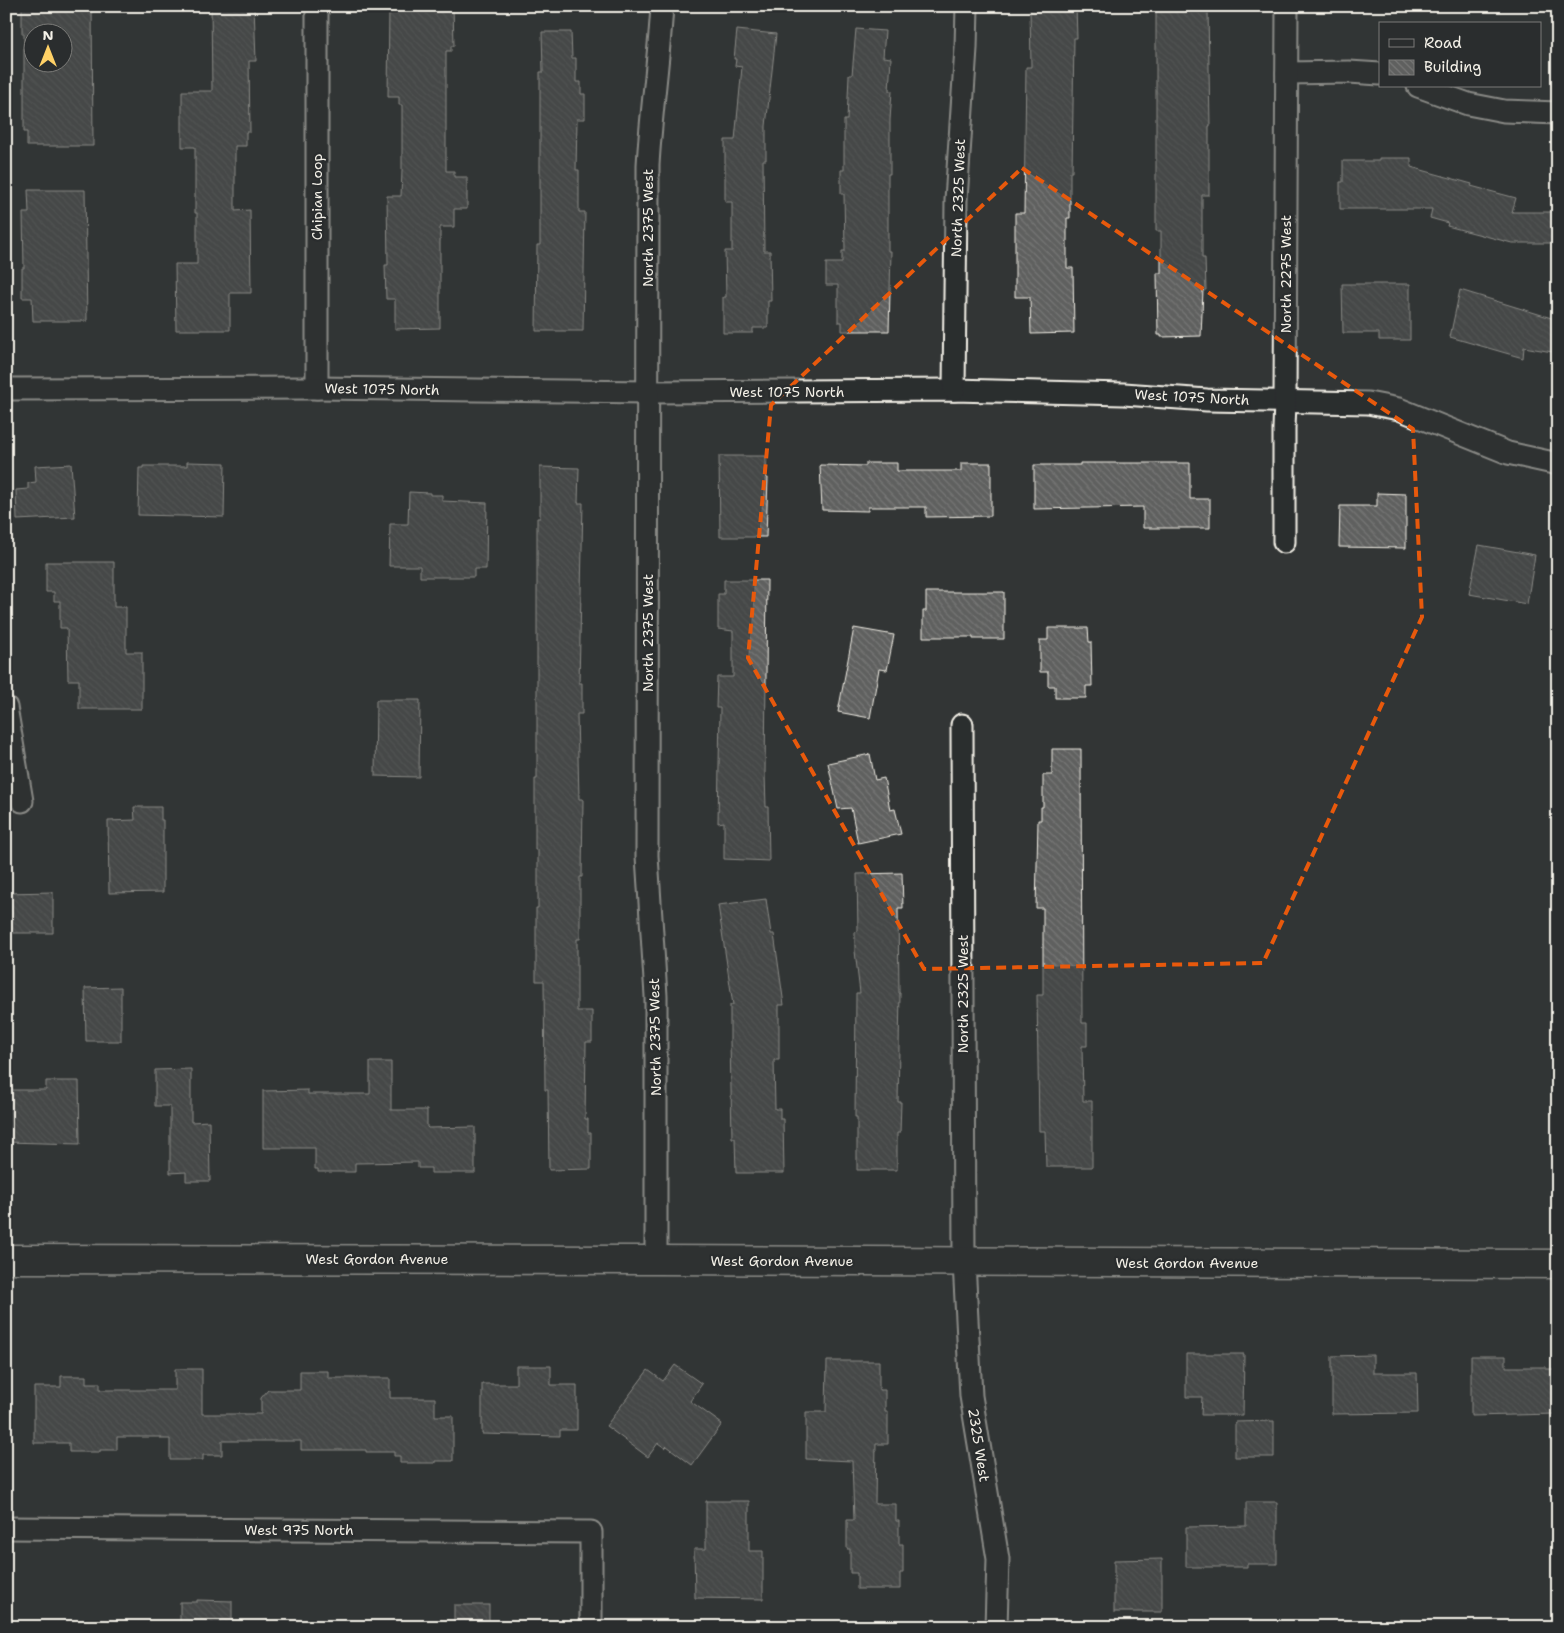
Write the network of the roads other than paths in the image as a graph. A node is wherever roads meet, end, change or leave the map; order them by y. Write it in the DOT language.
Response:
graph roads {
  1 [pos="318,6"];
  2 [pos="662,6"];
  3 [pos="967,6"];
  4 [pos="1288,6"];
  5 [pos="1287,74"];
  6 [pos="1379,74"];
  7 [pos="1424,88"];
  8 [pos="1558,113"];
  9 [pos="317,388"];
  10 [pos="6,390"];
  11 [pos="954,390"];
  12 [pos="648,392"];
  13 [pos="1285,400"];
  14 [pos="1558,464"];
  15 [pos="1284,542"];
  16 [pos="6,706"];
  17 [pos="962,725"];
  18 [pos="22,801"];
  19 [pos="6,1259"];
  20 [pos="656,1260"];
  21 [pos="964,1262"];
  22 [pos="1558,1264"];
  23 [pos="6,1528"];
  24 [pos="591,1627"];
  25 [pos="996,1627"];
  1 -- 9 [label="street, Chipian Loop"];
  2 -- 12 [label="street, North 2375 West"];
  3 -- 11 [label="street, North 2325 West"];
  4 -- 5 [label="street, North 2275 West"];
  5 -- 6 [label="street"];
  5 -- 13 [label="street, North 2275 West"];
  7 -- 8 [label="street"];
  9 -- 10 [label="street, West 1075 North"];
  9 -- 12 [label="street, West 1075 North"];
  11 -- 12 [label="street, West 1075 North"];
  11 -- 13 [label="street, West 1075 North"];
  12 -- 20 [label="street, North 2375 West"];
  13 -- 14 [label="street, West 1075 North"];
  13 -- 15 [label="street, North 2275 West"];
  16 -- 18 [label="street"];
  17 -- 21 [label="street, North 2325 West"];
  19 -- 20 [label="main road, West Gordon Avenue"];
  20 -- 21 [label="main road, West Gordon Avenue"];
  21 -- 22 [label="main road, West Gordon Avenue"];
  21 -- 25 [label="street, 2325 West"];
  23 -- 24 [label="street, West 975 North"];
}
